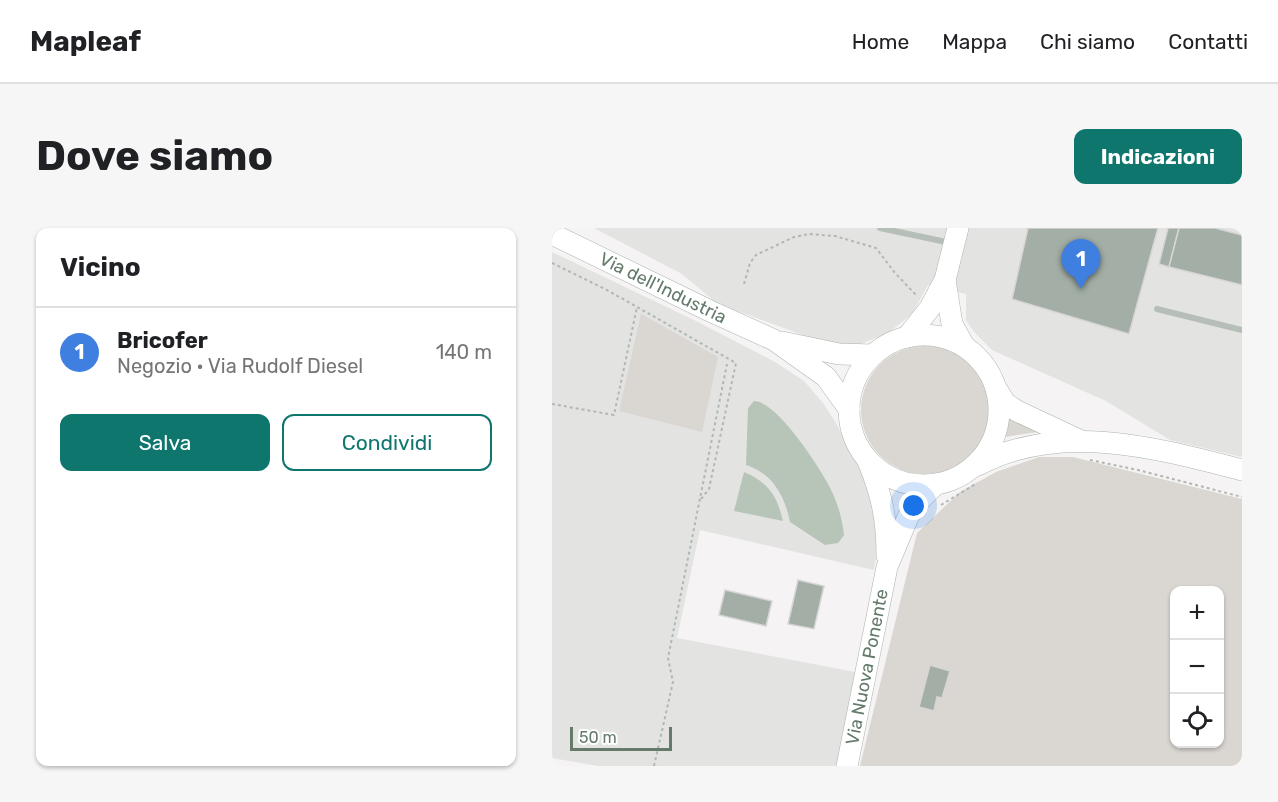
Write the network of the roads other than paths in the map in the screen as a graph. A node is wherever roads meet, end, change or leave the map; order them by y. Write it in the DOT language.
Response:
graph roads {
  1 [pos="880,228"];
  2 [pos="552,234"];
  3 [pos="956,236"];
  4 [pos="945,280"];
  5 [pos="1157,309"];
  6 [pos="1242,330"];
  7 [pos="907,337"];
  8 [pos="774,340"];
  9 [pos="964,346"];
  10 [pos="873,355"];
  11 [pos="996,388"];
  12 [pos="849,409"];
  13 [pos="1082,450"];
  14 [pos="865,455"];
  15 [pos="1242,470"];
  16 [pos="976,474"];
  17 [pos="936,484"];
  18 [pos="887,567"];
  19 [pos="847,766"];
  1 -- 3 [label="street"];
  2 -- 8 [label="street, Via dell'Industria"];
  3 -- 4 [label="street"];
  4 -- 7 [label="street"];
  4 -- 9 [label="street"];
  5 -- 6 [label="street"];
  7 -- 9 [label="street"];
  7 -- 10 [label="street"];
  8 -- 10 [label="street, Via dell'Industria"];
  8 -- 12 [label="street, Via dell'Industria"];
  9 -- 11 [label="street"];
  10 -- 12 [label="street"];
  11 -- 13 [label="street"];
  11 -- 16 [label="street"];
  12 -- 14 [label="street"];
  13 -- 15 [label="street"];
  13 -- 16 [label="street"];
  14 -- 17 [label="street"];
  14 -- 18 [label="street, Via Nuova Ponente"];
  16 -- 17 [label="street"];
  17 -- 18 [label="street, Via Nuova Ponente"];
  18 -- 19 [label="street, Via Nuova Ponente"];
}
